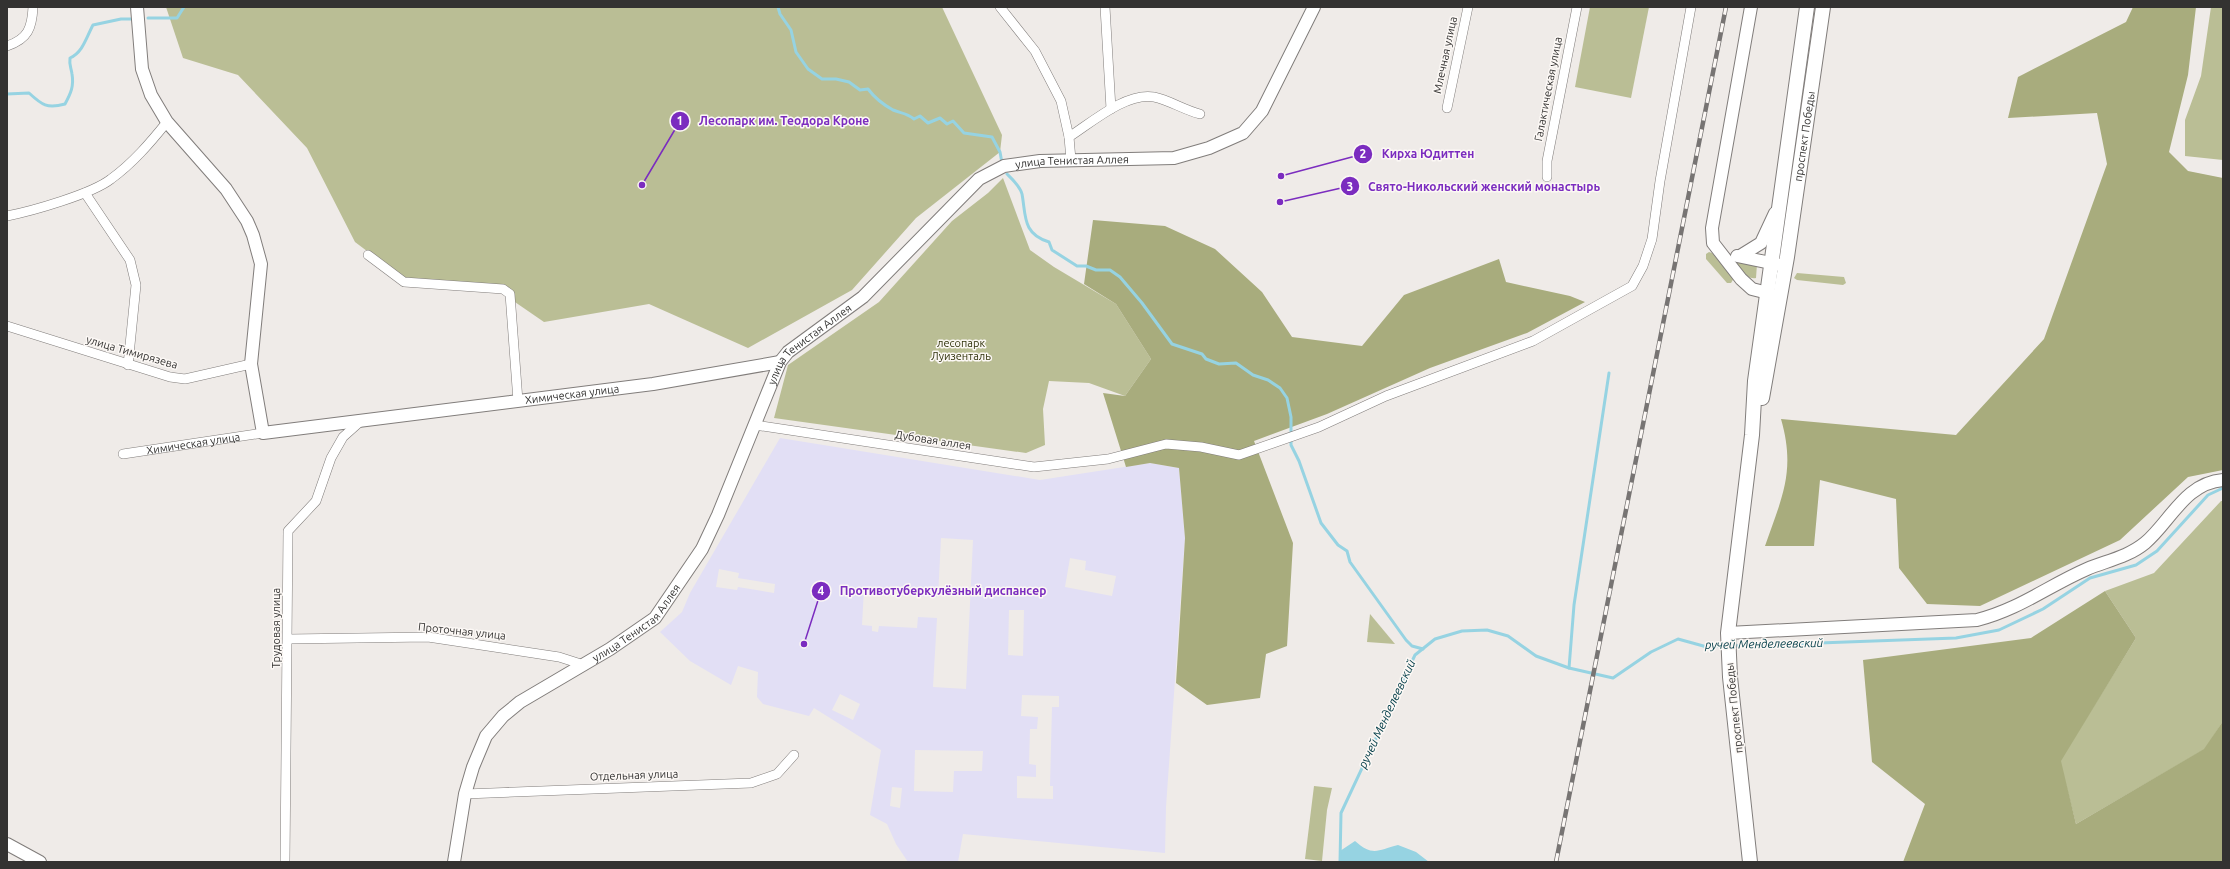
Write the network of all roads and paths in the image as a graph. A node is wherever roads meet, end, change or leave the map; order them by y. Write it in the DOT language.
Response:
graph roads {
  1 [pos="33,7"];
  2 [pos="137,7"];
  3 [pos="1000,7"];
  4 [pos="1105,7"];
  5 [pos="1314,7"];
  6 [pos="1468,7"];
  7 [pos="1577,7"];
  8 [pos="1691,7"];
  9 [pos="1750,7"];
  10 [pos="1807,7"];
  11 [pos="1823,7"];
  12 [pos="7,46"];
  13 [pos="1446,108"];
  14 [pos="1111,109"];
  15 [pos="1200,114"];
  16 [pos="167,122"];
  17 [pos="1069,137"];
  18 [pos="1071,160"];
  19 [pos="1547,177"];
  20 [pos="84,193"];
  21 [pos="1780,205"];
  22 [pos="7,216"];
  23 [pos="1718,252"];
  24 [pos="368,255"];
  25 [pos="1740,256"];
  26 [pos="1778,264"];
  27 [pos="1768,293"];
  28 [pos="7,326"];
  29 [pos="780,362"];
  30 [pos="251,364"];
  31 [pos="128,365"];
  32 [pos="518,401"];
  33 [pos="362,420"];
  34 [pos="755,425"];
  35 [pos="263,433"];
  36 [pos="1752,435"];
  37 [pos="123,454"];
  38 [pos="2223,480"];
  39 [pos="1728,633"];
  40 [pos="288,639"];
  41 [pos="584,665"];
  42 [pos="794,755"];
  43 [pos="466,794"];
  44 [pos="7,844"];
  45 [pos="40,862"];
  46 [pos="286,862"];
  47 [pos="454,862"];
  48 [pos="1750,862"];
  1 -- 12 [label="street"];
  2 -- 16 [label="street"];
  3 -- 17 [label="street"];
  4 -- 14 [label="street"];
  5 -- 18 [label="street, улица Тенистая Аллея"];
  6 -- 13 [label="street, Млечная улица"];
  7 -- 19 [label="street, Галактическая улица"];
  8 -- 34 [label="street, Дубовая аллея"];
  9 -- 23 [label="street"];
  10 -- 21 [label="main road, проспект Победы"];
  11 -- 26 [label="main road, проспект Победы"];
  14 -- 15 [label="street"];
  14 -- 17 [label="street"];
  16 -- 20 [label="street"];
  16 -- 30 [label="street"];
  17 -- 18 [label="street"];
  18 -- 29 [label="street, улица Тенистая Аллея"];
  20 -- 22 [label="street"];
  20 -- 31 [label="street"];
  21 -- 25 [label="street"];
  21 -- 26 [label="main road, проспект Победы"];
  23 -- 25 [label="street"];
  23 -- 27 [label="street"];
  24 -- 32 [label="street"];
  25 -- 26 [label="street"];
  26 -- 27 [label="main road, проспект Победы"];
  26 -- 36 [label="main road, проспект Победы"];
  27 -- 36 [label="main road, проспект Победы"];
  28 -- 31 [label="street, улица Тимирязева"];
  29 -- 32 [label="street, Химическая улица"];
  29 -- 34 [label="street, улица Тенистая Аллея"];
  30 -- 31 [label="street, улица Тимирязева"];
  30 -- 35 [label="street"];
  32 -- 33 [label="street, Химическая улица"];
  33 -- 35 [label="street, Химическая улица"];
  33 -- 40 [label="street, Трудовая улица"];
  34 -- 41 [label="street, улица Тенистая Аллея"];
  35 -- 37 [label="street, Химическая улица"];
  36 -- 39 [label="main road, проспект Победы"];
  38 -- 39 [label="street"];
  39 -- 48 [label="main road, проспект Победы"];
  40 -- 41 [label="street, Проточная улица"];
  40 -- 46 [label="street, Трудовая улица"];
  41 -- 43 [label="street, улица Тенистая Аллея"];
  42 -- 43 [label="street, Отдельная улица"];
  43 -- 47 [label="street, улица Тенистая Аллея"];
  44 -- 45 [label="street"];
}
